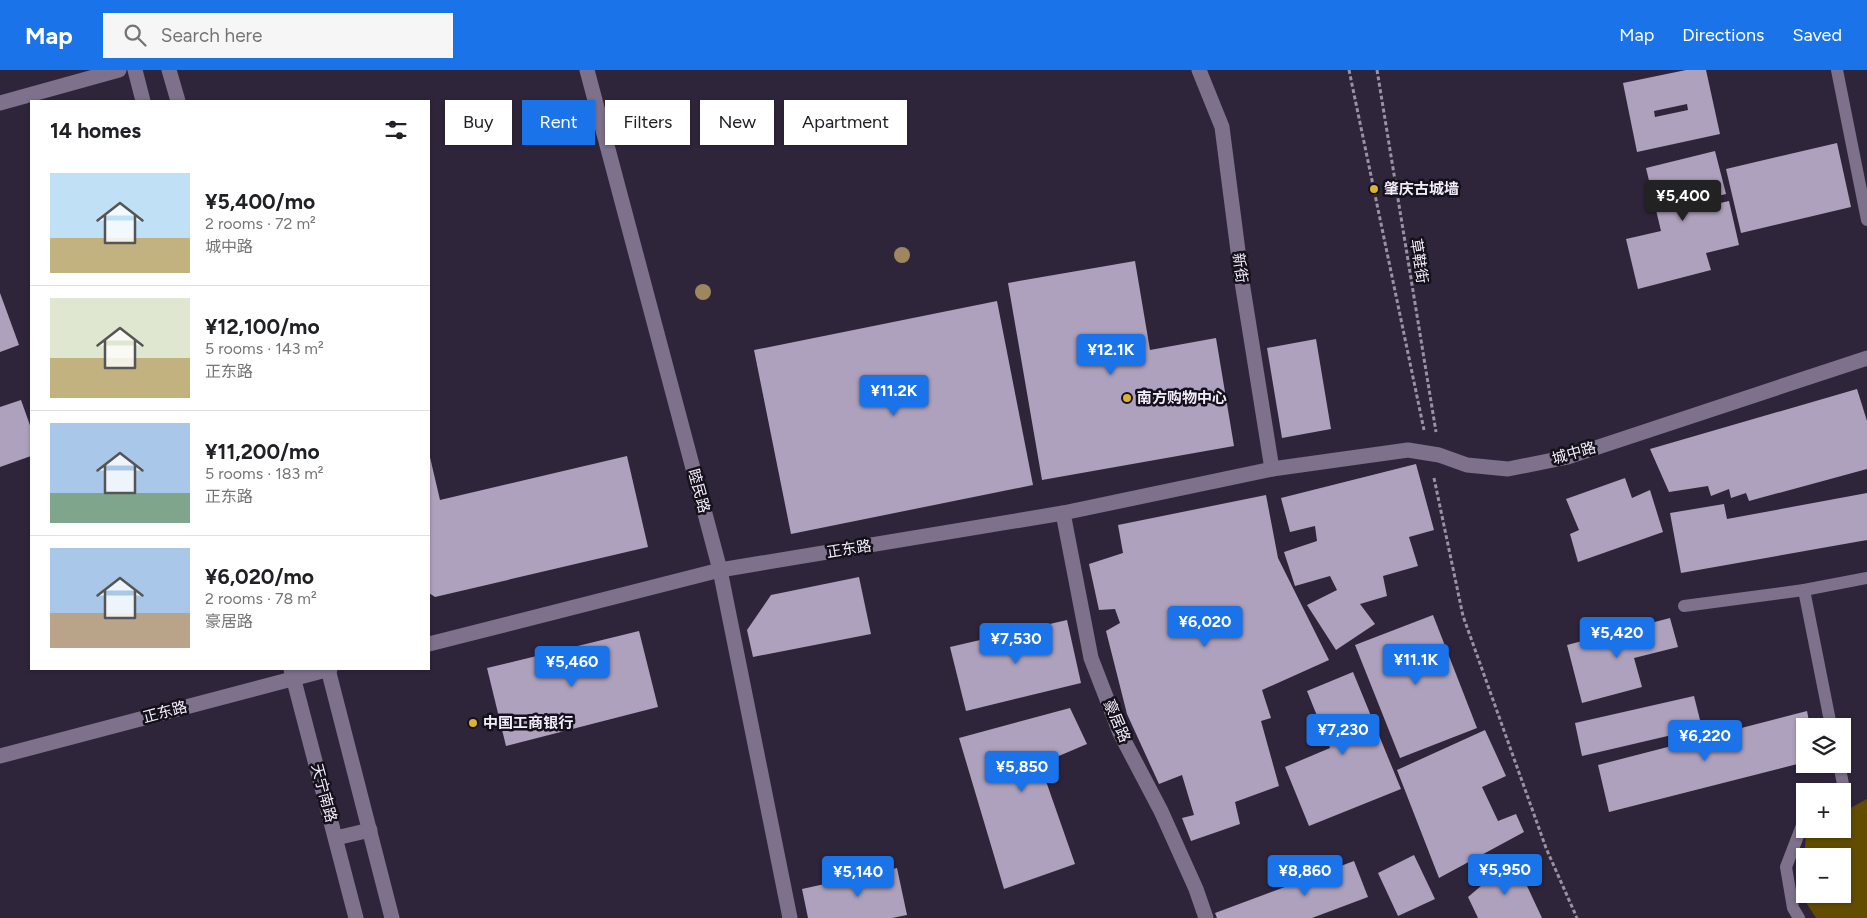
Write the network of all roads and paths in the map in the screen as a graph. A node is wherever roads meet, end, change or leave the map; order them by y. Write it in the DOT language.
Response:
graph roads {
  1 [pos="119,70"];
  2 [pos="135,70"];
  3 [pos="170,70"];
  4 [pos="587,70"];
  5 [pos="1199,70"];
  6 [pos="1349,70"];
  7 [pos="1377,70"];
  8 [pos="1837,70"];
  9 [pos="143,100"];
  10 [pos="178,100"];
  11 [pos="0,104"];
  12 [pos="1867,220"];
  13 [pos="1867,358"];
  14 [pos="1434,454"];
  15 [pos="1272,469"];
  16 [pos="1063,513"];
  17 [pos="720,570"];
  18 [pos="1867,578"];
  19 [pos="1804,590"];
  20 [pos="1684,606"];
  21 [pos="430,644"];
  22 [pos="320,670"];
  23 [pos="329,670"];
  24 [pos="292,673"];
  25 [pos="1829,718"];
  26 [pos="0,756"];
  27 [pos="370,830"];
  28 [pos="336,838"];
  29 [pos="1797,838"];
  30 [pos="356,918"];
  31 [pos="392,918"];
  32 [pos="790,918"];
  33 [pos="1206,918"];
  34 [pos="1577,918"];
  35 [pos="1799,918"];
  1 -- 11 [label="street"];
  2 -- 9 [label="street"];
  3 -- 10 [label="street"];
  4 -- 17 [label="street, 睦民路"];
  5 -- 15 [label="street, 新街"];
  6 -- 14 [label="path"];
  7 -- 14 [label="path, 草鞋街"];
  8 -- 12 [label="lane"];
  13 -- 14 [label="street, 城中路"];
  14 -- 15 [label="street, 城中路"];
  14 -- 34 [label="path"];
  15 -- 16 [label="street, 正东路"];
  16 -- 17 [label="street, 正东路"];
  16 -- 33 [label="street, 豪居路"];
  17 -- 21 [label="street, 正东路"];
  17 -- 32 [label="street, 睦民路"];
  18 -- 19 [label="lane"];
  19 -- 20 [label="lane"];
  19 -- 25 [label="lane"];
  22 -- 24 [label="street, 正东路"];
  23 -- 27 [label="street"];
  24 -- 26 [label="street, 正东路"];
  24 -- 28 [label="street, 天宁南路"];
  27 -- 28 [label="street"];
  27 -- 31 [label="street"];
  28 -- 30 [label="street, 天宁南路"];
  29 -- 35 [label="lane"];
}
